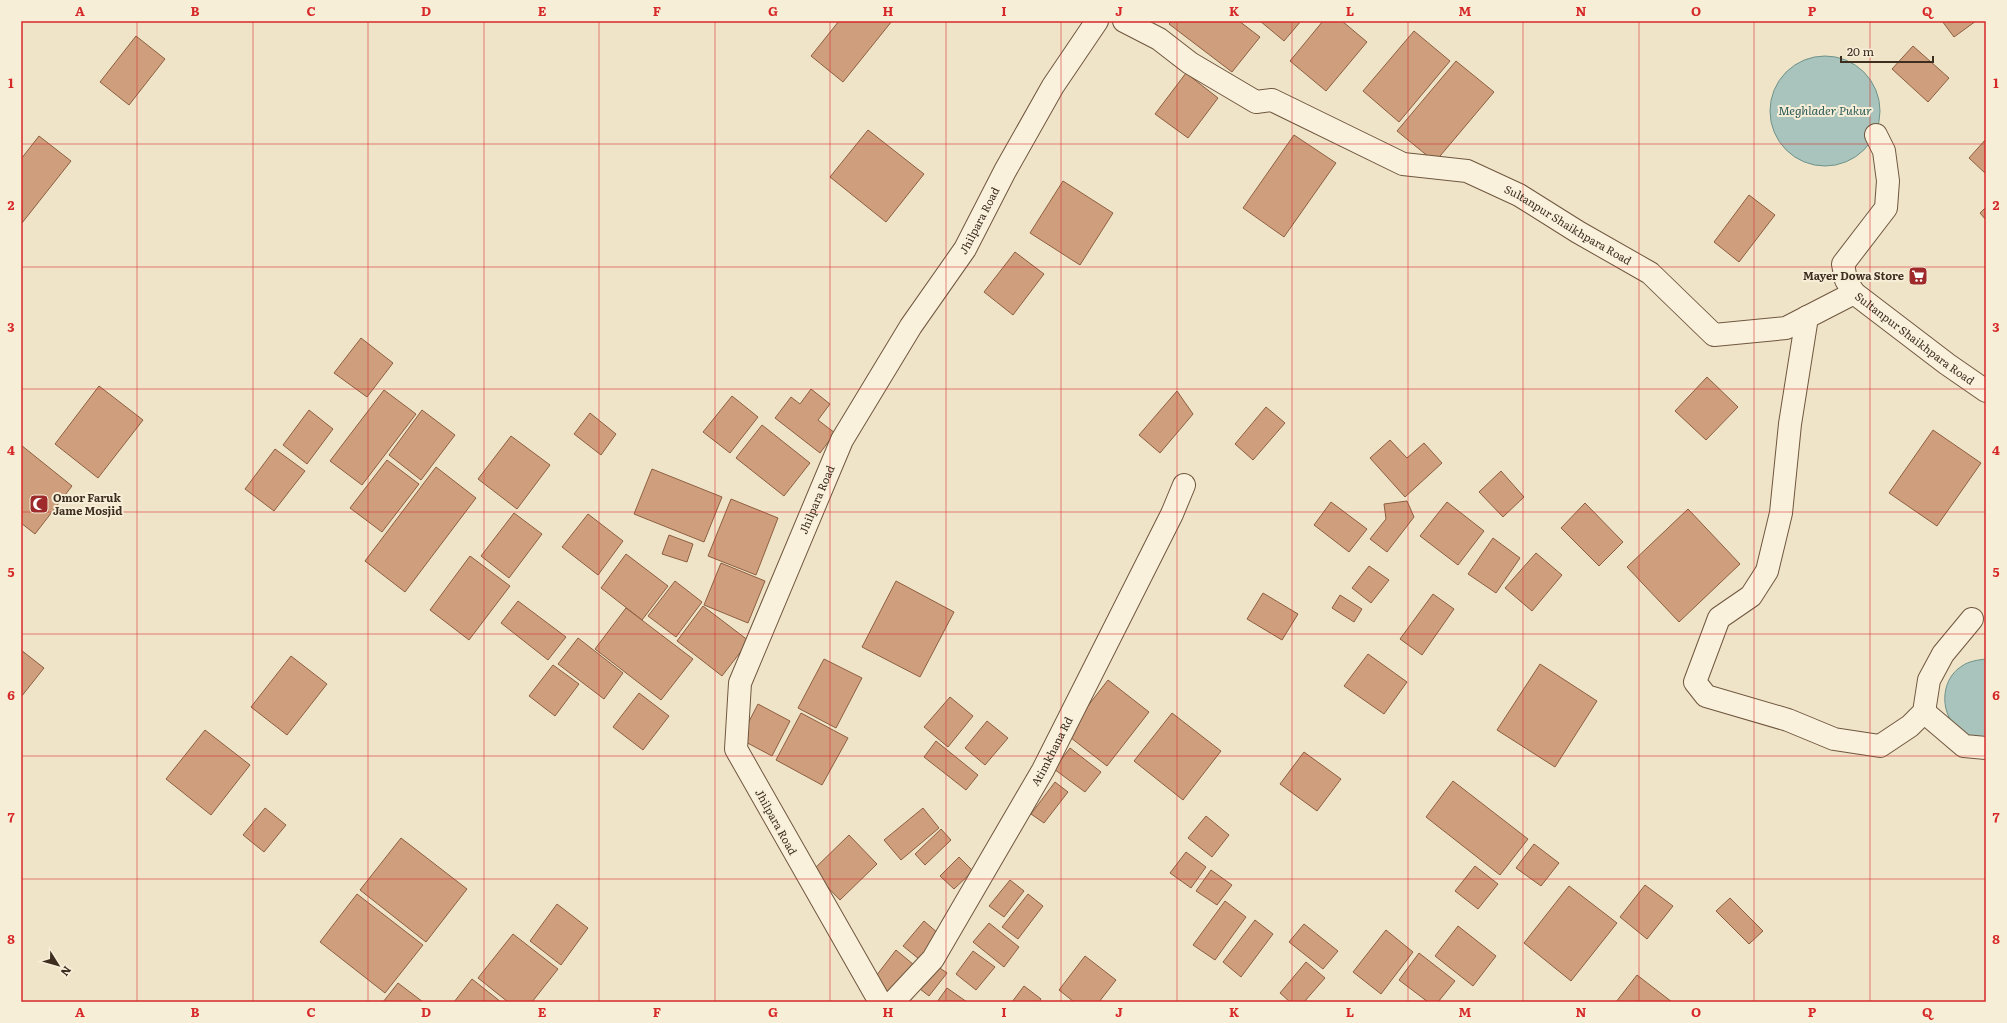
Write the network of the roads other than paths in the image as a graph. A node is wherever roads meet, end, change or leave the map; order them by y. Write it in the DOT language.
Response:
graph roads {
  1 [pos="1097,21"];
  2 [pos="1124,21"];
  3 [pos="1876,135"];
  4 [pos="1511,205"];
  5 [pos="1854,293"];
  6 [pos="1807,317"];
  7 [pos="1708,341"];
  8 [pos="1986,390"];
  9 [pos="1184,485"];
  10 [pos="1972,619"];
  11 [pos="1924,712"];
  12 [pos="1986,748"];
  13 [pos="880,1002"];
  14 [pos="893,1002"];
  1 -- 13 [label="street, Jhilpara Road"];
  2 -- 6 [label="street, Sultanpur Shaikhpara Road"];
  3 -- 5 [label="street"];
  4 -- 7 [label="street"];
  5 -- 6 [label="street, Sultanpur Shaikhpara Road"];
  5 -- 8 [label="street, Sultanpur Shaikhpara Road"];
  6 -- 11 [label="street"];
  9 -- 14 [label="street, Atimkhana Rd"];
  10 -- 11 [label="street"];
  11 -- 12 [label="street"];
}
